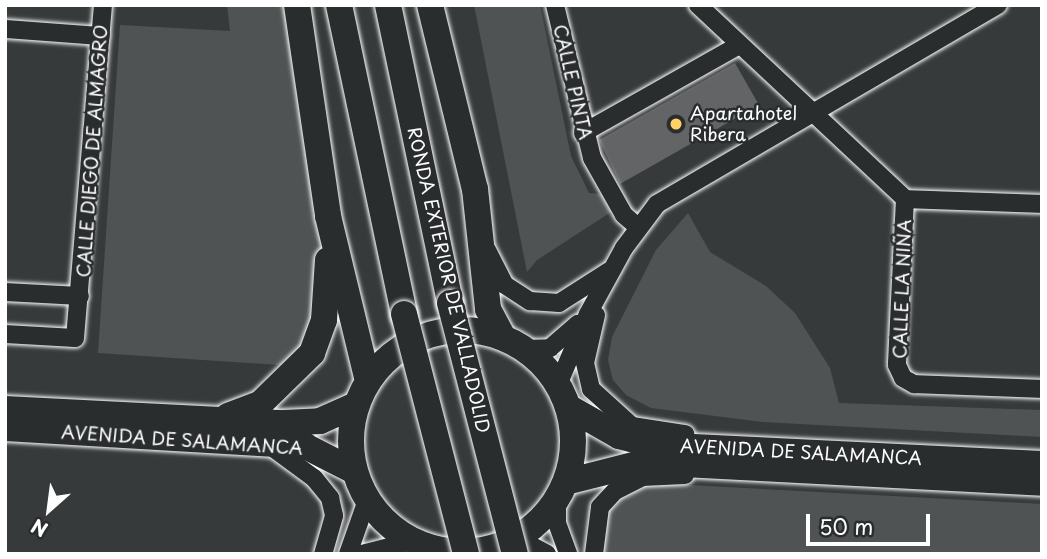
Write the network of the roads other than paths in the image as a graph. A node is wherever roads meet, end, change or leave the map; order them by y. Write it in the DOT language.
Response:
graph roads {
  1 [pos="103,5"];
  2 [pos="297,5"];
  3 [pos="339,5"];
  4 [pos="388,5"];
  5 [pos="430,5"];
  6 [pos="555,5"];
  7 [pos="698,5"];
  8 [pos="998,5"];
  9 [pos="5,29"];
  10 [pos="101,36"];
  11 [pos="739,45"];
  12 [pos="815,111"];
  13 [pos="583,133"];
  14 [pos="905,200"];
  15 [pos="1042,204"];
  16 [pos="328,216"];
  17 [pos="638,227"];
  18 [pos="483,244"];
  19 [pos="614,266"];
  20 [pos="605,284"];
  21 [pos="5,292"];
  22 [pos="80,296"];
  23 [pos="588,314"];
  24 [pos="5,334"];
  25 [pos="514,343"];
  26 [pos="368,381"];
  27 [pos="1042,389"];
  28 [pos="563,396"];
  29 [pos="356,405"];
  30 [pos="5,409"];
  31 [pos="217,420"];
  32 [pos="5,428"];
  33 [pos="266,443"];
  34 [pos="781,459"];
  35 [pos="1042,464"];
  36 [pos="354,471"];
  37 [pos="1042,483"];
  38 [pos="561,491"];
  39 [pos="368,500"];
  40 [pos="412,541"];
  41 [pos="516,546"];
  42 [pos="323,554"];
  43 [pos="348,554"];
  44 [pos="362,554"];
  45 [pos="466,554"];
  46 [pos="547,554"];
  47 [pos="568,554"];
  48 [pos="594,554"];
  1 -- 10 [label="street, CALLE DIEGO DE ALMAGRO"];
  2 -- 16 [label="highway"];
  3 -- 45 [label="highway, bridge"];
  4 -- 41 [label="highway, RONDA EXTERIOR DE VALLADOLID, bridge"];
  5 -- 18 [label="highway"];
  6 -- 13 [label="street, CALLE PINTA"];
  7 -- 11 [label="street"];
  8 -- 12 [label="street"];
  9 -- 10 [label="street"];
  10 -- 22 [label="street, CALLE DIEGO DE ALMAGRO"];
  11 -- 12 [label="street"];
  11 -- 13 [label="street"];
  12 -- 14 [label="street"];
  12 -- 17 [label="street"];
  13 -- 17 [label="street, CALLE PINTA"];
  14 -- 15 [label="street"];
  14 -- 27 [label="street, CALLE LA NIÑA"];
  16 -- 26 [label="highway"];
  16 -- 31 [label="highway"];
  17 -- 19 [label="street"];
  18 -- 19 [label="street"];
  18 -- 25 [label="highway"];
  19 -- 20 [label="street"];
  20 -- 23 [label="street"];
  20 -- 34 [label="street"];
  21 -- 22 [label="street"];
  22 -- 24 [label="street, CALLE DIEGO DE ALMAGRO"];
  23 -- 25 [label="street"];
  23 -- 28 [label="street"];
  25 -- 26 [label="highway"];
  25 -- 28 [label="highway"];
  26 -- 29 [label="highway"];
  28 -- 34 [label="highway, AVENIDA DE SALAMANCA"];
  28 -- 38 [label="highway"];
  29 -- 31 [label="highway, AVENIDA DE SALAMANCA"];
  29 -- 36 [label="highway"];
  30 -- 31 [label="highway, AVENIDA DE SALAMANCA"];
  32 -- 33 [label="highway, AVENIDA DE SALAMANCA"];
  33 -- 36 [label="highway, AVENIDA DE SALAMANCA"];
  33 -- 42 [label="street"];
  34 -- 35 [label="highway, AVENIDA DE SALAMANCA"];
  34 -- 37 [label="highway, AVENIDA DE SALAMANCA"];
  34 -- 38 [label="highway, AVENIDA DE SALAMANCA"];
  34 -- 48 [label="street, AVENIDA DE SALAMANCA"];
  36 -- 39 [label="highway"];
  38 -- 41 [label="highway"];
  38 -- 47 [label="street"];
  39 -- 40 [label="highway"];
  39 -- 43 [label="street"];
  40 -- 41 [label="highway"];
  40 -- 44 [label="street"];
  41 -- 46 [label="street"];
}
